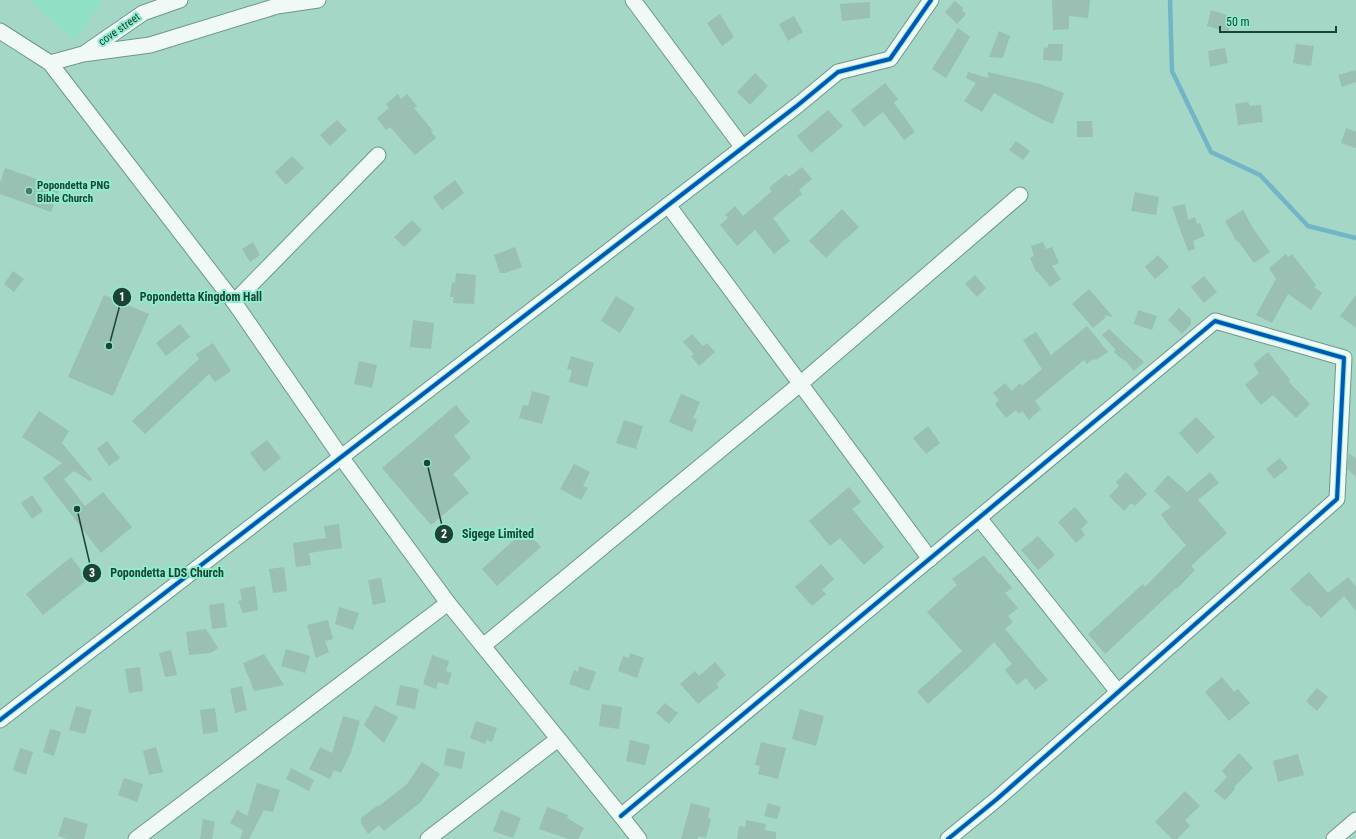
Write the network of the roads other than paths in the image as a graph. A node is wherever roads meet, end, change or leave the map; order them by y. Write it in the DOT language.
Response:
graph roads {
  1 [pos="180,0"];
  2 [pos="318,0"];
  3 [pos="634,0"];
  4 [pos="931,0"];
  5 [pos="0,31"];
  6 [pos="83,54"];
  7 [pos="50,63"];
  8 [pos="743,148"];
  9 [pos="378,154"];
  10 [pos="1020,195"];
  11 [pos="668,205"];
  12 [pos="234,302"];
  13 [pos="800,384"];
  14 [pos="341,457"];
  15 [pos="979,518"];
  16 [pos="930,559"];
  17 [pos="448,603"];
  18 [pos="483,646"];
  19 [pos="1118,692"];
  20 [pos="0,720"];
  21 [pos="558,739"];
  22 [pos="621,816"];
  23 [pos="1356,820"];
  24 [pos="136,839"];
  25 [pos="428,839"];
  26 [pos="638,839"];
  27 [pos="948,839"];
  28 [pos="1334,839"];
  1 -- 6 [label="street, cove street"];
  2 -- 6 [label="street"];
  3 -- 8 [label="street"];
  4 -- 8 [label="street"];
  5 -- 7 [label="street"];
  6 -- 7 [label="street"];
  7 -- 12 [label="street"];
  8 -- 11 [label="street"];
  9 -- 12 [label="street"];
  10 -- 13 [label="street"];
  11 -- 13 [label="street"];
  11 -- 14 [label="street"];
  12 -- 14 [label="street"];
  13 -- 16 [label="street"];
  13 -- 18 [label="street"];
  14 -- 17 [label="street"];
  14 -- 20 [label="street"];
  15 -- 16 [label="street"];
  15 -- 19 [label="street"];
  15 -- 19 [label="street"];
  16 -- 22 [label="street"];
  17 -- 18 [label="street"];
  17 -- 24 [label="street"];
  18 -- 21 [label="street"];
  19 -- 27 [label="street"];
  21 -- 22 [label="street"];
  21 -- 25 [label="street"];
  22 -- 26 [label="street"];
  23 -- 28 [label="street"];
}
